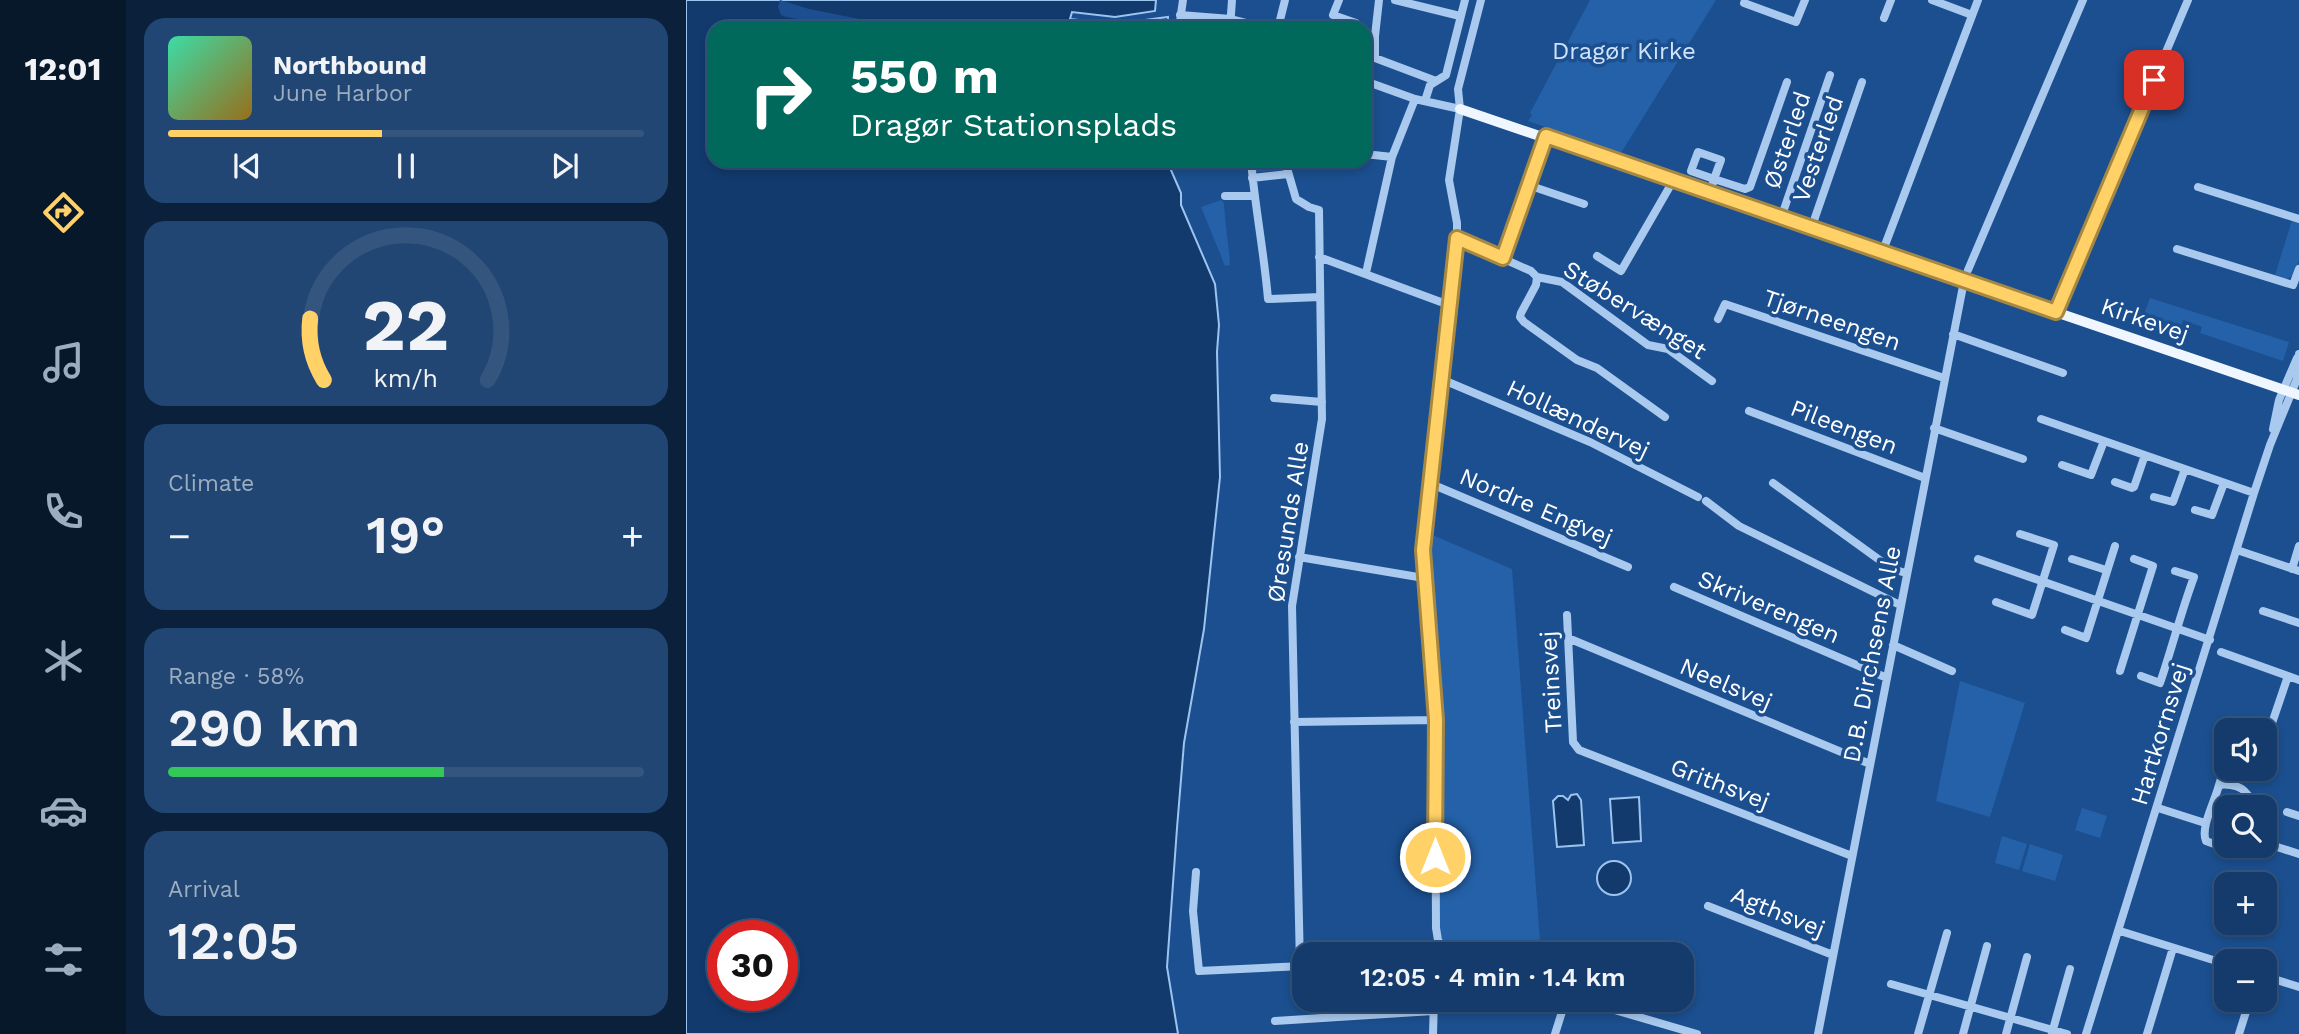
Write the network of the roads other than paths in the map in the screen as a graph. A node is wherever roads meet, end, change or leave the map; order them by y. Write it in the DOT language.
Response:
graph roads {
  1 [pos="1183,0"];
  2 [pos="1232,0"];
  3 [pos="1285,0"];
  4 [pos="1339,0"];
  5 [pos="1379,0"];
  6 [pos="1395,0"];
  7 [pos="1465,0"];
  8 [pos="1482,0"];
  9 [pos="1805,0"];
  10 [pos="1891,0"];
  11 [pos="1932,0"];
  12 [pos="1978,0"];
  13 [pos="2083,0"];
  14 [pos="2188,0"];
  15 [pos="1744,4"];
  16 [pos="1180,15"];
  17 [pos="1972,15"];
  18 [pos="1460,16"];
  19 [pos="1884,18"];
  20 [pos="1180,21"];
  21 [pos="1213,21"];
  22 [pos="1230,21"];
  23 [pos="1280,21"];
  24 [pos="1350,21"];
  25 [pos="1830,75"];
  26 [pos="1436,80"];
  27 [pos="1787,82"];
  28 [pos="1862,82"];
  29 [pos="1372,84"];
  30 [pos="1415,99"];
  31 [pos="1425,101"];
  32 [pos="1460,109"];
  33 [pos="1546,136"];
  34 [pos="1372,155"];
  35 [pos="1392,157"];
  36 [pos="1251,168"];
  37 [pos="1287,168"];
  38 [pos="1288,174"];
  39 [pos="1252,178"];
  40 [pos="1673,181"];
  41 [pos="1528,185"];
  42 [pos="2198,187"];
  43 [pos="1710,193"];
  44 [pos="1225,196"];
  45 [pos="1253,196"];
  46 [pos="1584,204"];
  47 [pos="1781,218"];
  48 [pos="2299,219"];
  49 [pos="1811,229"];
  50 [pos="1457,238"];
  51 [pos="2177,249"];
  52 [pos="1882,253"];
  53 [pos="1597,256"];
  54 [pos="1319,257"];
  55 [pos="1503,258"];
  56 [pos="2299,269"];
  57 [pos="1968,270"];
  58 [pos="1366,273"];
  59 [pos="1537,277"];
  60 [pos="1964,281"];
  61 [pos="1320,297"];
  62 [pos="1450,305"];
  63 [pos="2056,312"];
  64 [pos="1718,319"];
  65 [pos="1953,334"];
  66 [pos="2299,354"];
  67 [pos="2063,373"];
  68 [pos="1944,378"];
  69 [pos="1441,379"];
  70 [pos="1712,381"];
  71 [pos="2291,393"];
  72 [pos="1275,398"];
  73 [pos="1322,402"];
  74 [pos="1749,411"];
  75 [pos="1665,417"];
  76 [pos="2041,419"];
  77 [pos="1934,428"];
  78 [pos="2104,441"];
  79 [pos="2145,455"];
  80 [pos="2023,459"];
  81 [pos="2062,465"];
  82 [pos="2185,469"];
  83 [pos="1926,478"];
  84 [pos="2115,482"];
  85 [pos="1429,483"];
  86 [pos="1773,483"];
  87 [pos="2224,483"];
  88 [pos="2254,493"];
  89 [pos="2154,496"];
  90 [pos="2195,510"];
  91 [pos="2020,534"];
  92 [pos="2115,546"];
  93 [pos="2299,546"];
  94 [pos="2237,550"];
  95 [pos="1299,557"];
  96 [pos="1978,559"];
  97 [pos="2072,559"];
  98 [pos="2134,559"];
  99 [pos="1628,567"];
  100 [pos="2106,570"];
  101 [pos="2175,570"];
  102 [pos="2295,570"];
  103 [pos="1906,573"];
  104 [pos="1424,578"];
  105 [pos="2043,582"];
  106 [pos="1674,587"];
  107 [pos="2097,601"];
  108 [pos="1996,602"];
  109 [pos="1900,605"];
  110 [pos="2263,611"];
  111 [pos="1567,615"];
  112 [pos="2138,615"];
  113 [pos="2299,623"];
  114 [pos="2177,629"];
  115 [pos="2065,631"];
  116 [pos="1568,638"];
  117 [pos="2210,640"];
  118 [pos="1893,645"];
  119 [pos="2221,652"];
  120 [pos="1952,671"];
  121 [pos="2120,671"];
  122 [pos="2141,676"];
  123 [pos="2288,676"];
  124 [pos="1887,678"];
  125 [pos="2299,680"];
  126 [pos="2274,718"];
  127 [pos="1436,720"];
  128 [pos="1294,722"];
  129 [pos="1575,746"];
  130 [pos="1870,764"];
  131 [pos="2220,781"];
  132 [pos="2219,785"];
  133 [pos="2246,795"];
  134 [pos="2158,808"];
  135 [pos="2287,812"];
  136 [pos="2299,816"];
  137 [pos="2205,823"];
  138 [pos="2214,844"];
  139 [pos="2277,847"];
  140 [pos="2299,854"];
  141 [pos="1852,856"];
  142 [pos="1196,873"];
  143 [pos="1708,906"];
  144 [pos="2120,931"];
  145 [pos="1947,933"];
  146 [pos="1301,942"];
  147 [pos="1439,942"];
  148 [pos="1987,946"];
  149 [pos="2173,948"];
  150 [pos="1833,955"];
  151 [pos="2027,957"];
  152 [pos="2214,960"];
  153 [pos="1292,966"];
  154 [pos="2070,969"];
  155 [pos="2277,980"];
  156 [pos="1891,984"];
  157 [pos="2299,987"];
  158 [pos="1930,995"];
  159 [pos="1970,1007"];
  160 [pos="1433,1012"];
  161 [pos="1562,1012"];
  162 [pos="1622,1012"];
  163 [pos="2246,1012"];
  164 [pos="2010,1018"];
  165 [pos="1275,1021"];
  166 [pos="2052,1032"];
  167 [pos="1433,1034"];
  168 [pos="1555,1034"];
  169 [pos="1697,1034"];
  170 [pos="1818,1034"];
  171 [pos="1918,1034"];
  172 [pos="1963,1034"];
  173 [pos="2006,1034"];
  174 [pos="2067,1034"];
  175 [pos="2086,1034"];
  176 [pos="2147,1034"];
  177 [pos="2239,1034"];
  1 -- 16 [label="street"];
  2 -- 22 [label="street"];
  3 -- 23 [label="street"];
  4 -- 24 [label="street"];
  5 -- 26 [label="street"];
  6 -- 18 [label="street"];
  7 -- 18 [label="street"];
  8 -- 32 [label="street"];
  9 -- 15 [label="street"];
  10 -- 19 [label="street"];
  11 -- 17 [label="street"];
  12 -- 17 [label="street"];
  13 -- 57 [label="street"];
  14 -- 63 [label="street"];
  16 -- 20 [label="street"];
  16 -- 21 [label="street"];
  17 -- 52 [label="street"];
  18 -- 26 [label="street"];
  25 -- 47 [label="street, Østerled"];
  26 -- 31 [label="street"];
  27 -- 43 [label="street"];
  28 -- 49 [label="street, Vesterled"];
  29 -- 30 [label="street"];
  30 -- 31 [label="street"];
  30 -- 35 [label="street"];
  31 -- 32 [label="street"];
  32 -- 33 [label="main road, Kirkevej"];
  32 -- 50 [label="street"];
  33 -- 40 [label="main road, Kirkevej"];
  33 -- 41 [label="street"];
  34 -- 35 [label="street"];
  35 -- 58 [label="street"];
  36 -- 39 [label="street"];
  37 -- 38 [label="street"];
  38 -- 39 [label="street"];
  38 -- 54 [label="street, Øresunds Alle"];
  39 -- 45 [label="street"];
  40 -- 43 [label="main road, Kirkevej"];
  40 -- 53 [label="street"];
  41 -- 46 [label="street"];
  41 -- 55 [label="street"];
  42 -- 48 [label="street"];
  43 -- 47 [label="main road, Kirkevej"];
  44 -- 45 [label="street"];
  45 -- 61 [label="street"];
  47 -- 49 [label="main road, Kirkevej"];
  49 -- 52 [label="main road, Kirkevej"];
  50 -- 55 [label="street, Støbervænget"];
  50 -- 62 [label="street"];
  51 -- 56 [label="street"];
  52 -- 60 [label="main road, Kirkevej"];
  54 -- 58 [label="street"];
  54 -- 61 [label="street, Øresunds Alle"];
  55 -- 59 [label="street, Støbervænget"];
  58 -- 62 [label="street"];
  59 -- 70 [label="street, Støbervænget"];
  59 -- 75 [label="street"];
  60 -- 63 [label="main road, Kirkevej"];
  60 -- 65 [label="street, D.B. Dirchsens Alle"];
  61 -- 73 [label="street, Øresunds Alle"];
  62 -- 69 [label="street"];
  63 -- 71 [label="main road, Kirkevej"];
  64 -- 68 [label="street, Tjørneengen"];
  65 -- 67 [label="street"];
  65 -- 68 [label="street, D.B. Dirchsens Alle"];
  66 -- 71 [label="street, Hartkornsvej"];
  68 -- 77 [label="street, D.B. Dirchsens Alle"];
  69 -- 85 [label="street"];
  69 -- 109 [label="street, Hollændervej"];
  71 -- 88 [label="street, Hartkornsvej"];
  72 -- 73 [label="street"];
  73 -- 95 [label="street, Øresunds Alle"];
  74 -- 83 [label="street, Pileengen"];
  76 -- 78 [label="street"];
  77 -- 80 [label="street"];
  77 -- 83 [label="street, D.B. Dirchsens Alle"];
  78 -- 79 [label="street"];
  78 -- 81 [label="street"];
  79 -- 82 [label="street"];
  79 -- 84 [label="street"];
  82 -- 87 [label="street"];
  82 -- 89 [label="street"];
  83 -- 103 [label="street, D.B. Dirchsens Alle"];
  85 -- 99 [label="street, Nordre Engvej"];
  85 -- 104 [label="street"];
  86 -- 103 [label="street"];
  87 -- 88 [label="street"];
  87 -- 90 [label="street"];
  88 -- 94 [label="street, Hartkornsvej"];
  91 -- 105 [label="street"];
  92 -- 100 [label="street"];
  93 -- 102 [label="street"];
  94 -- 102 [label="street"];
  94 -- 117 [label="street, Hartkornsvej"];
  95 -- 104 [label="street"];
  95 -- 128 [label="street, Øresunds Alle"];
  96 -- 105 [label="street"];
  97 -- 100 [label="street"];
  98 -- 112 [label="street"];
  100 -- 107 [label="street"];
  101 -- 114 [label="street"];
  103 -- 109 [label="street, D.B. Dirchsens Alle"];
  104 -- 127 [label="street"];
  105 -- 107 [label="street"];
  105 -- 108 [label="street"];
  106 -- 124 [label="street, Skriverengen"];
  107 -- 112 [label="street"];
  107 -- 115 [label="street"];
  109 -- 118 [label="street, D.B. Dirchsens Alle"];
  110 -- 113 [label="street"];
  111 -- 116 [label="street, Treinsvej"];
  112 -- 114 [label="street"];
  112 -- 121 [label="street"];
  114 -- 117 [label="street"];
  114 -- 122 [label="street"];
  116 -- 129 [label="street, Treinsvej"];
  116 -- 130 [label="street, Neelsvej"];
  117 -- 134 [label="street, Hartkornsvej"];
  118 -- 120 [label="street"];
  118 -- 124 [label="street, D.B. Dirchsens Alle"];
  119 -- 123 [label="street"];
  123 -- 125 [label="street"];
  123 -- 126 [label="street"];
  124 -- 130 [label="street, D.B. Dirchsens Alle"];
  127 -- 128 [label="street"];
  127 -- 147 [label="street"];
  128 -- 146 [label="street, Øresunds Alle"];
  129 -- 141 [label="street, Grithsvej"];
  130 -- 141 [label="street, D.B. Dirchsens Alle"];
  131 -- 132 [label="street"];
  132 -- 133 [label="street"];
  132 -- 137 [label="street"];
  134 -- 137 [label="street"];
  134 -- 144 [label="street, Hartkornsvej"];
  135 -- 136 [label="street"];
  137 -- 138 [label="street"];
  139 -- 140 [label="street"];
  141 -- 150 [label="street, D.B. Dirchsens Alle"];
  142 -- 153 [label="street"];
  143 -- 150 [label="street, Agthsvej"];
  144 -- 149 [label="street"];
  144 -- 175 [label="street, Hartkornsvej"];
  145 -- 158 [label="street"];
  148 -- 159 [label="street"];
  149 -- 152 [label="street"];
  149 -- 176 [label="street"];
  150 -- 170 [label="street, D.B. Dirchsens Alle"];
  151 -- 164 [label="street"];
  154 -- 166 [label="street"];
  155 -- 157 [label="street"];
  156 -- 158 [label="street"];
  158 -- 159 [label="street"];
  158 -- 171 [label="street"];
  159 -- 164 [label="street"];
  159 -- 172 [label="street"];
  160 -- 165 [label="street"];
  160 -- 167 [label="street"];
  161 -- 168 [label="street"];
  162 -- 169 [label="street"];
  163 -- 177 [label="street"];
  164 -- 166 [label="street"];
  164 -- 173 [label="street"];
  166 -- 174 [label="street"];
}
